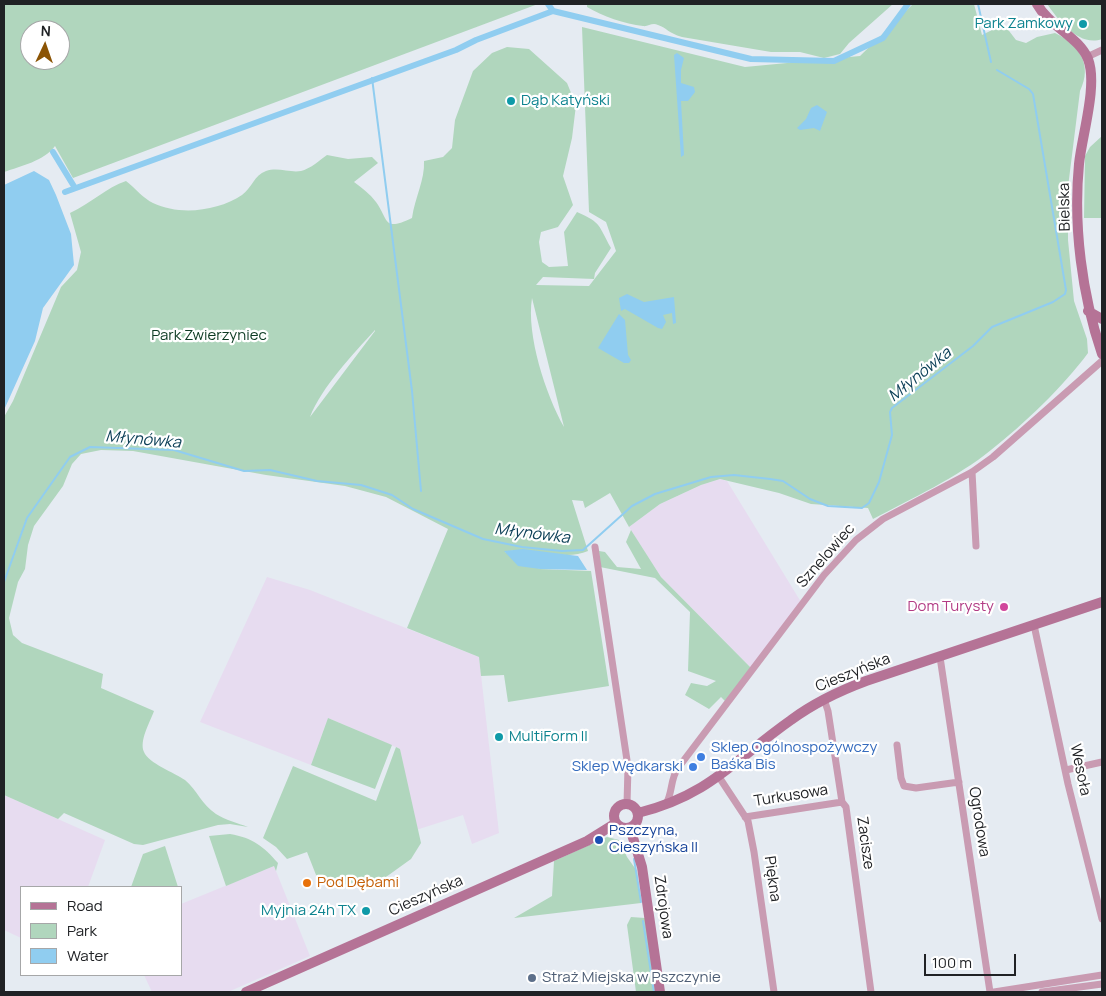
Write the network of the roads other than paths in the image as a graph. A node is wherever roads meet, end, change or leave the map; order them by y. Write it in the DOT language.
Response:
graph roads {
  1 [pos="1037,4"];
  2 [pos="1102,50"];
  3 [pos="1087,57"];
  4 [pos="1088,311"];
  5 [pos="1102,319"];
  6 [pos="1100,341"];
  7 [pos="1102,354"];
  8 [pos="1102,361"];
  9 [pos="972,472"];
  10 [pos="976,546"];
  11 [pos="595,547"];
  12 [pos="1102,602"];
  13 [pos="1034,625"];
  14 [pos="940,656"];
  15 [pos="824,699"];
  16 [pos="896,745"];
  17 [pos="1102,762"];
  18 [pos="1066,770"];
  19 [pos="720,777"];
  20 [pos="959,782"];
  21 [pos="672,787"];
  22 [pos="686,796"];
  23 [pos="842,802"];
  24 [pos="627,804"];
  25 [pos="666,804"];
  26 [pos="638,813"];
  27 [pos="745,817"];
  28 [pos="616,823"];
  29 [pos="630,828"];
  30 [pos="1102,919"];
  31 [pos="1102,975"];
  32 [pos="1102,984"];
  33 [pos="246,992"];
  34 [pos="660,992"];
  35 [pos="774,992"];
  36 [pos="872,992"];
  37 [pos="992,992"];
  38 [pos="1042,992"];
  1 -- 3 [label="main road"];
  2 -- 3 [label="street"];
  3 -- 4 [label="main road, Bielska"];
  4 -- 5 [label="main road"];
  4 -- 6 [label="main road, Bielska"];
  6 -- 7 [label="main road, Bielska"];
  8 -- 9 [label="street, Sznelowiec"];
  9 -- 10 [label="street"];
  9 -- 21 [label="street, Sznelowiec"];
  11 -- 24 [label="street"];
  12 -- 13 [label="main road, Cieszyńska"];
  13 -- 14 [label="main road, Cieszyńska"];
  13 -- 18 [label="street, Wesoła"];
  14 -- 15 [label="main road, Cieszyńska"];
  14 -- 20 [label="street, Ogrodowa"];
  15 -- 19 [label="main road, Cieszyńska"];
  15 -- 23 [label="street, Zacisze"];
  16 -- 20 [label="street"];
  17 -- 18 [label="street"];
  18 -- 30 [label="street, Wesoła"];
  19 -- 22 [label="main road, Cieszyńska"];
  19 -- 27 [label="street, Piękna"];
  20 -- 37 [label="street, Ogrodowa"];
  21 -- 22 [label="street"];
  21 -- 25 [label="street, Sznelowiec"];
  22 -- 25 [label="main road, Cieszyńska"];
  23 -- 27 [label="street, Turkusowa"];
  23 -- 36 [label="street, Zacisze"];
  24 -- 26 [label="main road"];
  24 -- 28 [label="main road"];
  25 -- 26 [label="main road, Cieszyńska"];
  26 -- 29 [label="main road"];
  27 -- 35 [label="street, Piękna"];
  28 -- 29 [label="main road"];
  28 -- 33 [label="main road, Cieszyńska"];
  29 -- 34 [label="main road, Zdrojowa"];
  31 -- 37 [label="street"];
  32 -- 38 [label="street"];
}
